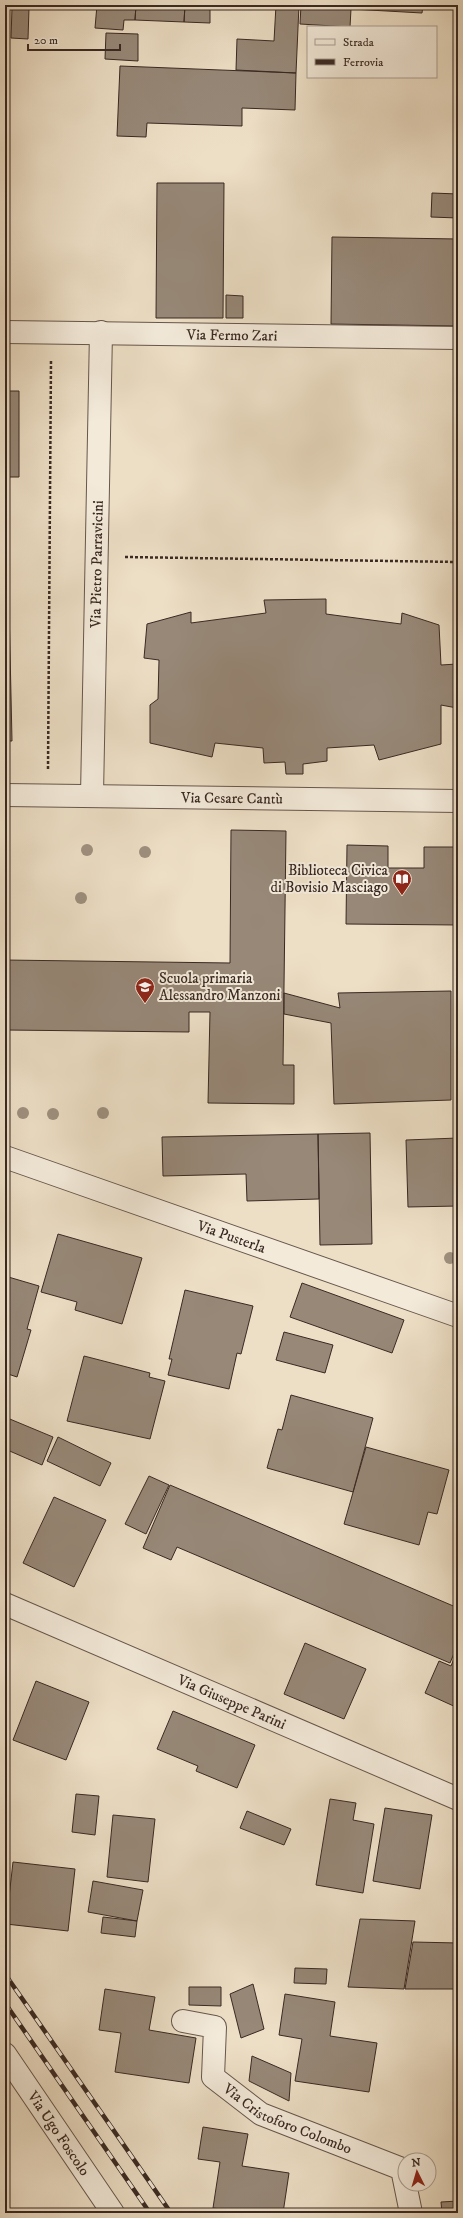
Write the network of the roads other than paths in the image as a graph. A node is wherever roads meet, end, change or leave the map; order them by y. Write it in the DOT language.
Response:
graph roads {
  1 [pos="5,332"];
  2 [pos="101,332"];
  3 [pos="458,338"];
  4 [pos="5,795"];
  5 [pos="92,795"];
  6 [pos="458,801"];
  7 [pos="5,1157"];
  8 [pos="458,1316"];
  9 [pos="5,1604"];
  10 [pos="458,1799"];
  11 [pos="183,2021"];
  12 [pos="5,2054"];
  13 [pos="113,2213"];
  14 [pos="410,2213"];
  1 -- 2 [label="street, Via Fermo Zari"];
  2 -- 3 [label="street, Via Fermo Zari"];
  2 -- 5 [label="street, Via Pietro Parravicini"];
  4 -- 5 [label="street, Via Cesare Cantù"];
  5 -- 6 [label="street, Via Cesare Cantù"];
  7 -- 8 [label="street, Via Pusterla"];
  9 -- 10 [label="street, Via Giuseppe Parini"];
  11 -- 14 [label="street, Via Cristoforo Colombo"];
  12 -- 13 [label="street, Via Ugo Foscolo"];
}
